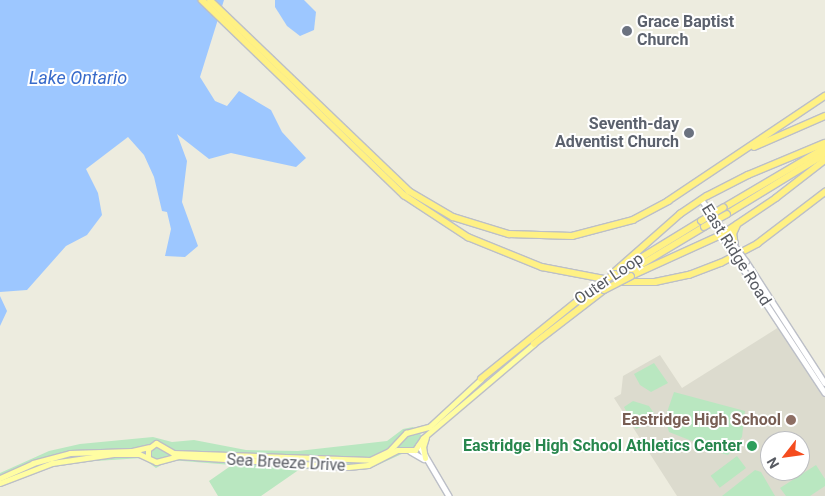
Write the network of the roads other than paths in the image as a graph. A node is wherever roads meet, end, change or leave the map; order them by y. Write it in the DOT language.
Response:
graph roads {
  1 [pos="202,0"];
  2 [pos="210,0"];
  3 [pos="247,40"];
  4 [pos="825,96"];
  5 [pos="825,116"];
  6 [pos="825,144"];
  7 [pos="825,148"];
  8 [pos="825,154"];
  9 [pos="825,160"];
  10 [pos="721,166"];
  11 [pos="825,192"];
  12 [pos="701,199"];
  13 [pos="725,211"];
  14 [pos="740,222"];
  15 [pos="702,224"];
  16 [pos="723,233"];
  17 [pos="733,247"];
  18 [pos="613,274"];
  19 [pos="627,276"];
  20 [pos="534,344"];
  21 [pos="481,379"];
  22 [pos="825,383"];
  23 [pos="825,393"];
  24 [pos="432,431"];
  25 [pos="409,432"];
  26 [pos="401,440"];
  27 [pos="419,444"];
  28 [pos="149,447"];
  29 [pos="166,449"];
  30 [pos="408,451"];
  31 [pos="148,457"];
  32 [pos="163,460"];
  33 [pos="426,460"];
  34 [pos="0,478"];
  35 [pos="0,484"];
  36 [pos="449,496"];
  1 -- 3 [label="highway"];
  2 -- 3 [label="highway"];
  3 -- 10 [label="highway"];
  3 -- 11 [label="highway"];
  4 -- 10 [label="highway"];
  5 -- 10 [label="highway"];
  6 -- 12 [label="highway"];
  7 -- 13 [label="highway, Outer Loop"];
  8 -- 13 [label="highway, Outer Loop"];
  9 -- 14 [label="highway"];
  12 -- 16 [label="main road, East Ridge Road"];
  12 -- 18 [label="highway"];
  13 -- 15 [label="highway, Outer Loop, bridge"];
  14 -- 16 [label="highway"];
  14 -- 17 [label="highway"];
  15 -- 18 [label="highway, Outer Loop"];
  15 -- 19 [label="highway, Outer Loop"];
  16 -- 17 [label="main road, East Ridge Road"];
  16 -- 19 [label="highway"];
  17 -- 22 [label="main road, East Ridge Road, bridge"];
  17 -- 23 [label="main road, East Ridge Road, bridge"];
  18 -- 21 [label="highway, Outer Loop, bridge"];
  19 -- 20 [label="highway, Outer Loop, bridge"];
  20 -- 24 [label="main road, Outer Loop"];
  21 -- 25 [label="main road, Outer Loop"];
  24 -- 27 [label="main road, Outer Loop"];
  24 -- 33 [label="main road"];
  25 -- 26 [label="main road, Sea Breeze Drive"];
  25 -- 27 [label="main road"];
  26 -- 29 [label="main road, Sea Breeze Drive"];
  26 -- 30 [label="main road"];
  27 -- 30 [label="main road, Sea Breeze Drive"];
  27 -- 33 [label="main road"];
  28 -- 29 [label="main road"];
  28 -- 31 [label="main road"];
  28 -- 34 [label="main road"];
  29 -- 32 [label="main road"];
  30 -- 32 [label="main road, Sea Breeze Drive"];
  30 -- 33 [label="main road"];
  31 -- 32 [label="main road"];
  31 -- 35 [label="main road"];
  33 -- 36 [label="main road"];
}
